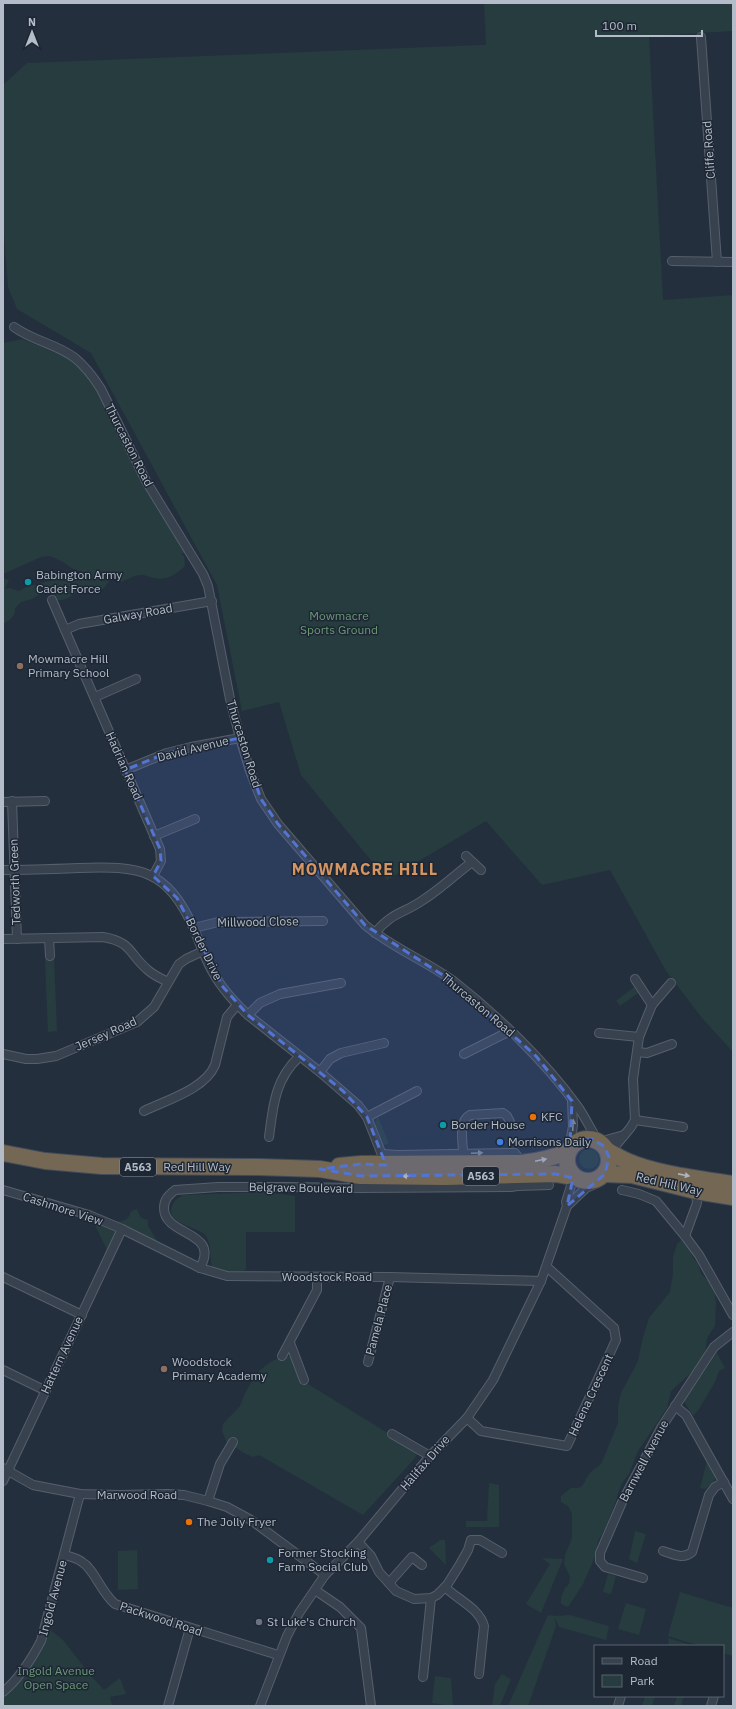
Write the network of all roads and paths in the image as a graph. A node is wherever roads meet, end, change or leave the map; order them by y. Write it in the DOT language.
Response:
graph roads {
  1 [pos="701,38"];
  2 [pos="672,261"];
  3 [pos="716,262"];
  4 [pos="733,262"];
  5 [pos="14,327"];
  6 [pos="52,600"];
  7 [pos="212,601"];
  8 [pos="64,630"];
  9 [pos="136,679"];
  10 [pos="94,697"];
  11 [pos="240,738"];
  12 [pos="125,770"];
  13 [pos="45,801"];
  14 [pos="3,802"];
  15 [pos="12,802"];
  16 [pos="195,819"];
  17 [pos="154,836"];
  18 [pos="3,870"];
  19 [pos="15,870"];
  20 [pos="481,870"];
  21 [pos="153,876"];
  22 [pos="323,922"];
  23 [pos="194,928"];
  24 [pos="375,933"];
  25 [pos="49,938"];
  26 [pos="3,939"];
  27 [pos="17,939"];
  28 [pos="203,951"];
  29 [pos="50,956"];
  30 [pos="635,979"];
  31 [pos="336,981"];
  32 [pos="168,982"];
  33 [pos="671,983"];
  34 [pos="237,1005"];
  35 [pos="652,1005"];
  36 [pos="248,1015"];
  37 [pos="510,1031"];
  38 [pos="599,1033"];
  39 [pos="639,1037"];
  40 [pos="384,1043"];
  41 [pos="672,1044"];
  42 [pos="637,1052"];
  43 [pos="3,1054"];
  44 [pos="464,1054"];
  45 [pos="299,1057"];
  46 [pos="320,1072"];
  47 [pos="417,1091"];
  48 [pos="572,1101"];
  49 [pos="144,1111"];
  50 [pos="367,1117"];
  51 [pos="635,1120"];
  52 [pos="511,1124"];
  53 [pos="683,1127"];
  54 [pos="269,1137"];
  55 [pos="603,1146"];
  56 [pos="569,1150"];
  57 [pos="3,1153"];
  58 [pos="463,1153"];
  59 [pos="385,1165"];
  60 [pos="520,1175"];
  61 [pos="573,1175"];
  62 [pos="600,1177"];
  63 [pos="733,1184"];
  64 [pos="549,1186"];
  65 [pos="3,1190"];
  66 [pos="622,1190"];
  67 [pos="696,1191"];
  68 [pos="733,1197"];
  69 [pos="567,1206"];
  70 [pos="122,1230"];
  71 [pos="685,1236"];
  72 [pos="547,1266"];
  73 [pos="200,1268"];
  74 [pos="3,1277"];
  75 [pos="318,1277"];
  76 [pos="390,1277"];
  77 [pos="541,1281"];
  78 [pos="82,1315"];
  79 [pos="733,1315"];
  80 [pos="733,1332"];
  81 [pos="290,1343"];
  82 [pos="282,1356"];
  83 [pos="368,1362"];
  84 [pos="3,1370"];
  85 [pos="304,1380"];
  86 [pos="46,1391"];
  87 [pos="675,1406"];
  88 [pos="467,1418"];
  89 [pos="392,1434"];
  90 [pos="233,1442"];
  91 [pos="430,1456"];
  92 [pos="6,1469"];
  93 [pos="3,1481"];
  94 [pos="724,1482"];
  95 [pos="80,1494"];
  96 [pos="733,1499"];
  97 [pos="208,1501"];
  98 [pos="358,1542"];
  99 [pos="663,1552"];
  100 [pos="502,1553"];
  101 [pos="64,1555"];
  102 [pos="422,1565"];
  103 [pos="326,1574"];
  104 [pos="642,1578"];
  105 [pos="389,1583"];
  106 [pos="445,1587"];
  107 [pos="315,1590"];
  108 [pos="431,1598"];
  109 [pos="190,1628"];
  110 [pos="278,1656"];
  111 [pos="479,1674"];
  112 [pos="423,1677"];
  113 [pos="3,1692"];
  114 [pos="168,1706"];
  115 [pos="260,1706"];
  116 [pos="371,1706"];
  1 -- 3 [label="street, Cliffe Road"];
  2 -- 3 [label="street"];
  3 -- 4 [label="street"];
  5 -- 7 [label="street, Thurcaston Road"];
  6 -- 8 [label="street, Hadrian Road"];
  7 -- 8 [label="street, Galway Road"];
  7 -- 11 [label="street, Thurcaston Road"];
  8 -- 10 [label="street, Hadrian Road"];
  9 -- 10 [label="street"];
  10 -- 12 [label="street, Hadrian Road"];
  11 -- 12 [label="street, David Avenue"];
  11 -- 24 [label="street, Thurcaston Road"];
  12 -- 17 [label="street, Hadrian Road"];
  13 -- 15 [label="street"];
  14 -- 15 [label="street"];
  15 -- 19 [label="street, Tedworth Green"];
  16 -- 17 [label="street"];
  17 -- 21 [label="street, Hadrian Road"];
  18 -- 19 [label="street, Border Drive"];
  19 -- 21 [label="street, Border Drive"];
  19 -- 27 [label="street, Tedworth Green"];
  20 -- 24 [label="street"];
  21 -- 23 [label="street, Border Drive"];
  22 -- 23 [label="street, Millwood Close"];
  23 -- 28 [label="street, Border Drive"];
  24 -- 37 [label="street, Thurcaston Road"];
  25 -- 27 [label="street"];
  25 -- 29 [label="street"];
  25 -- 32 [label="street"];
  26 -- 27 [label="street"];
  28 -- 32 [label="street, Jersey Road"];
  28 -- 34 [label="street, Border Drive"];
  30 -- 35 [label="street"];
  31 -- 36 [label="street"];
  32 -- 43 [label="street, Jersey Road"];
  33 -- 35 [label="street"];
  34 -- 36 [label="street, Border Drive"];
  34 -- 49 [label="street"];
  35 -- 39 [label="street"];
  36 -- 45 [label="street, Border Drive"];
  37 -- 44 [label="street"];
  37 -- 48 [label="street, Thurcaston Road"];
  38 -- 39 [label="street"];
  39 -- 42 [label="street"];
  40 -- 46 [label="street"];
  41 -- 42 [label="street"];
  42 -- 51 [label="street"];
  45 -- 46 [label="street, Border Drive"];
  45 -- 54 [label="street"];
  46 -- 50 [label="street, Border Drive"];
  47 -- 50 [label="street"];
  48 -- 55 [label="street"];
  56 -- 48 [label="street, one-way"];
  50 -- 59 [label="street, Border Drive"];
  51 -- 53 [label="street"];
  51 -- 55 [label="street"];
  52 -- 58 [label="street"];
  55 -- 56 [label="highway"];
  55 -- 62 [label="highway"];
  55 -- 63 [label="highway, Red Hill Way, one-way"];
  60 -- 56 [label="highway, Red Hill Way / A563, one-way"];
  56 -- 61 [label="highway"];
  57 -- 59 [label="highway, Red Hill Way / A563"];
  58 -- 59 [label="street"];
  58 -- 60 [label="street, one-way"];
  59 -- 60 [label="highway, Red Hill Way / A563"];
  60 -- 61 [label="highway, Red Hill Way / A563"];
  60 -- 64 [label="street, Belgrave Boulevard"];
  60 -- 73 [label="street, Belgrave Boulevard"];
  61 -- 62 [label="highway"];
  61 -- 69 [label="street, Halifax Drive"];
  62 -- 67 [label="highway, Red Hill Way"];
  62 -- 69 [label="street, Halifax Drive"];
  65 -- 70 [label="street, Cashmore View"];
  66 -- 71 [label="street"];
  67 -- 68 [label="highway, Red Hill Way"];
  67 -- 71 [label="street"];
  69 -- 72 [label="street, Halifax Drive"];
  70 -- 73 [label="street, Woodstock Road"];
  70 -- 78 [label="street, Hattern Avenue"];
  71 -- 79 [label="street"];
  72 -- 77 [label="street, Halifax Drive"];
  72 -- 88 [label="street, Helena Crescent"];
  73 -- 75 [label="street, Woodstock Road"];
  74 -- 78 [label="street"];
  75 -- 76 [label="street, Woodstock Road"];
  75 -- 81 [label="street"];
  76 -- 77 [label="street, Woodstock Road"];
  76 -- 83 [label="street, Pamela Place"];
  77 -- 88 [label="street, Halifax Drive"];
  78 -- 86 [label="street, Hattern Avenue"];
  80 -- 87 [label="street, Barnwell Avenue"];
  81 -- 82 [label="street"];
  81 -- 85 [label="street"];
  84 -- 86 [label="street"];
  86 -- 92 [label="street, Hattern Avenue"];
  87 -- 94 [label="street"];
  87 -- 104 [label="street, Barnwell Avenue"];
  88 -- 91 [label="street, Halifax Drive"];
  89 -- 91 [label="street"];
  90 -- 97 [label="street"];
  91 -- 98 [label="street, Halifax Drive"];
  92 -- 93 [label="street, Hattern Avenue"];
  92 -- 95 [label="street, Marwood Road"];
  94 -- 96 [label="street"];
  94 -- 99 [label="street"];
  95 -- 97 [label="street, Marwood Road"];
  95 -- 101 [label="street, Ingold Avenue"];
  97 -- 103 [label="street, Marwood Road"];
  98 -- 103 [label="street, Halifax Drive"];
  98 -- 105 [label="street"];
  100 -- 106 [label="street"];
  101 -- 109 [label="street, Packwood Road"];
  101 -- 113 [label="street, Ingold Avenue"];
  102 -- 105 [label="street"];
  103 -- 107 [label="street, Halifax Drive"];
  105 -- 108 [label="street"];
  106 -- 108 [label="street"];
  106 -- 111 [label="street"];
  107 -- 110 [label="street, Halifax Drive"];
  107 -- 116 [label="street"];
  108 -- 112 [label="street"];
  109 -- 110 [label="street, Packwood Road"];
  109 -- 114 [label="street"];
  110 -- 115 [label="street, Halifax Drive"];
}
